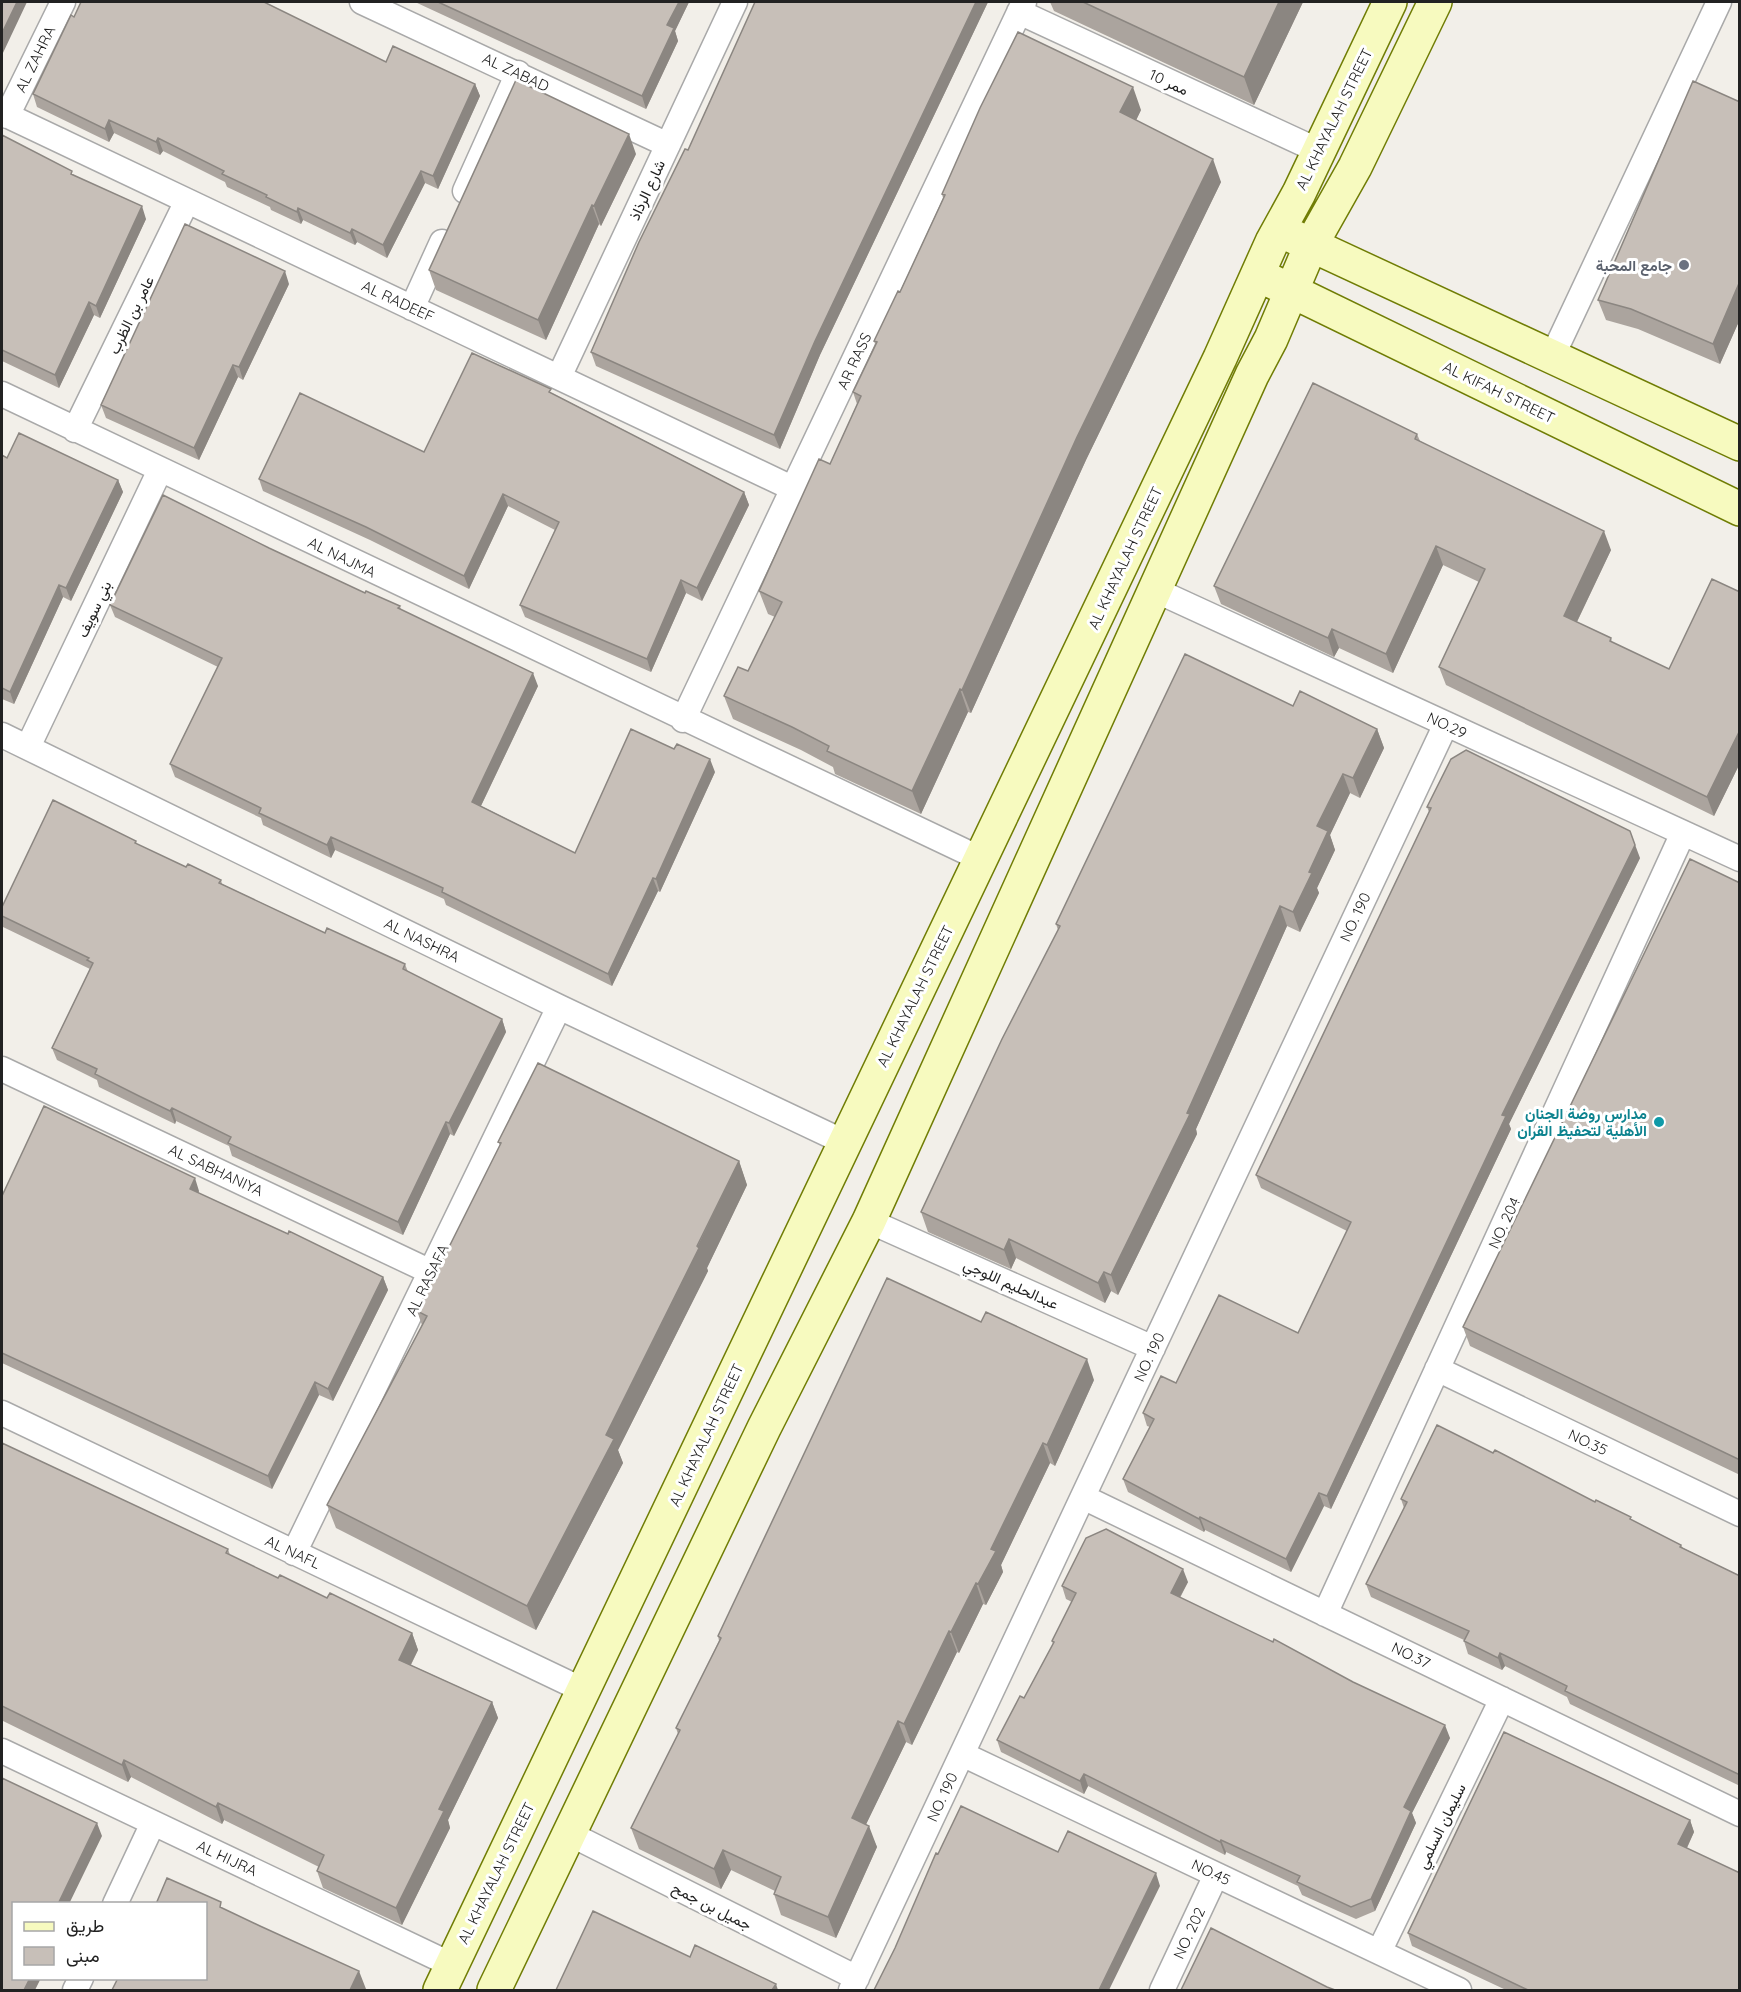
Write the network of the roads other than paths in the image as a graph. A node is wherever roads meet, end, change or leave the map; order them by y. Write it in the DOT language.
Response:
graph roads {
  1 [pos="63,2"];
  2 [pos="362,2"];
  3 [pos="735,2"];
  4 [pos="1390,2"];
  5 [pos="1435,2"];
  6 [pos="1719,2"];
  7 [pos="1021,7"];
  8 [pos="518,74"];
  9 [pos="4,114"];
  10 [pos="668,145"];
  11 [pos="1316,156"];
  12 [pos="1355,167"];
  13 [pos="187,201"];
  14 [pos="1278,230"];
  15 [pos="1311,245"];
  16 [pos="1258,275"];
  17 [pos="1290,291"];
  18 [pos="412,308"];
  19 [pos="1552,357"];
  20 [pos="1220,358"];
  21 [pos="1252,375"];
  22 [pos="559,377"];
  23 [pos="2,394"];
  24 [pos="75,429"];
  25 [pos="1740,444"];
  26 [pos="160,470"];
  27 [pos="794,489"];
  28 [pos="1740,509"];
  29 [pos="1155,590"];
  30 [pos="683,720"];
  31 [pos="1446,724"];
  32 [pos="2,735"];
  33 [pos="28,747"];
  34 [pos="1683,833"];
  35 [pos="981,859"];
  36 [pos="1740,859"];
  37 [pos="559,1007"];
  38 [pos="2,1069"];
  39 [pos="844,1142"];
  40 [pos="869,1221"];
  41 [pos="430,1272"];
  42 [pos="783,1275"];
  43 [pos="821,1314"];
  44 [pos="1153,1347"];
  45 [pos="1437,1370"];
  46 [pos="721,1405"];
  47 [pos="2,1413"];
  48 [pos="764,1428"];
  49 [pos="1083,1497"];
  50 [pos="1740,1514"];
  51 [pos="294,1553"];
  52 [pos="1325,1614"];
  53 [pos="585,1691"];
  54 [pos="1502,1699"];
  55 [pos="2,1750"];
  56 [pos="963,1754"];
  57 [pos="1740,1814"];
  58 [pos="153,1823"];
  59 [pos="568,1833"];
  60 [pos="1216,1875"];
  61 [pos="117,1902"];
  62 [pos="1379,1952"];
  63 [pos="446,1978"];
  64 [pos="854,1984"];
  65 [pos="494,1990"];
  66 [pos="1162,1990"];
  67 [pos="1459,1990"];
  1 -- 9 [label="street, AL ZAHRA"];
  2 -- 8 [label="street, AL ZABAD"];
  3 -- 10 [label="street, شارع الرذاذ"];
  4 -- 11 [label="street, AL KHAYALAH STREET"];
  5 -- 12 [label="street"];
  6 -- 19 [label="street"];
  7 -- 11 [label="street, ممر 10"];
  7 -- 27 [label="street, AR RASS"];
  8 -- 10 [label="street, AL ZABAD"];
  8 -- 18 [label="street"];
  9 -- 13 [label="street, AL RADEEF"];
  10 -- 22 [label="street, شارع الرذاذ"];
  11 -- 12 [label="street"];
  11 -- 14 [label="street, AL KHAYALAH STREET"];
  12 -- 15 [label="street"];
  13 -- 18 [label="street, AL RADEEF"];
  13 -- 24 [label="street, عامر بن الظرب"];
  14 -- 15 [label="street"];
  14 -- 16 [label="street, AL KHAYALAH STREET"];
  15 -- 17 [label="street"];
  15 -- 19 [label="street"];
  16 -- 17 [label="street, AL KIFAH STREET"];
  16 -- 20 [label="street, AL KHAYALAH STREET"];
  17 -- 21 [label="street"];
  17 -- 28 [label="street, AL KIFAH STREET"];
  18 -- 22 [label="street, AL RADEEF"];
  19 -- 25 [label="street"];
  20 -- 21 [label="street"];
  20 -- 35 [label="street, AL KHAYALAH STREET"];
  21 -- 29 [label="street"];
  22 -- 27 [label="street, AL RADEEF"];
  23 -- 24 [label="street, AL NAJMA"];
  24 -- 26 [label="street, AL NAJMA"];
  26 -- 30 [label="street, AL NAJMA"];
  26 -- 33 [label="street, بني سويف"];
  27 -- 30 [label="street, AR RASS"];
  29 -- 31 [label="street, NO.29"];
  29 -- 40 [label="street"];
  30 -- 35 [label="street, AL NAJMA"];
  31 -- 34 [label="street, NO.29"];
  31 -- 44 [label="street, NO. 190"];
  32 -- 33 [label="street, AL NASHRA"];
  33 -- 37 [label="street, AL NASHRA"];
  34 -- 36 [label="street, NO.29"];
  34 -- 45 [label="street, NO. 204"];
  35 -- 39 [label="street, AL KHAYALAH STREET"];
  37 -- 39 [label="street, AL NASHRA"];
  37 -- 41 [label="street, AL RASAFA"];
  38 -- 41 [label="street, AL SABHANIYA"];
  39 -- 42 [label="street, AL KHAYALAH STREET"];
  40 -- 43 [label="street"];
  40 -- 44 [label="street, عبدالحليم اللوجي"];
  41 -- 51 [label="street, AL RASAFA"];
  42 -- 43 [label="street"];
  42 -- 46 [label="street, AL KHAYALAH STREET"];
  43 -- 48 [label="street"];
  44 -- 49 [label="street, NO. 190"];
  45 -- 50 [label="street, NO.35"];
  45 -- 52 [label="street, NO. 204"];
  46 -- 48 [label="street"];
  46 -- 53 [label="street, AL KHAYALAH STREET"];
  47 -- 51 [label="street, AL NAFL"];
  48 -- 59 [label="street"];
  49 -- 52 [label="street, NO.37"];
  49 -- 56 [label="street, NO. 190"];
  51 -- 53 [label="street, AL NAFL"];
  52 -- 54 [label="street, NO.37"];
  53 -- 63 [label="street, AL KHAYALAH STREET"];
  54 -- 57 [label="street, NO.37"];
  54 -- 62 [label="street, سليمان السلمي"];
  55 -- 58 [label="street, AL HIJRA"];
  56 -- 60 [label="street, NO.45"];
  56 -- 64 [label="street, NO. 190"];
  58 -- 61 [label="street"];
  58 -- 63 [label="street, AL HIJRA"];
  59 -- 64 [label="street, جميل بن جمح"];
  59 -- 65 [label="street"];
  60 -- 62 [label="street, NO.45"];
  60 -- 66 [label="street, NO. 202"];
  62 -- 67 [label="street, NO.45"];
}
